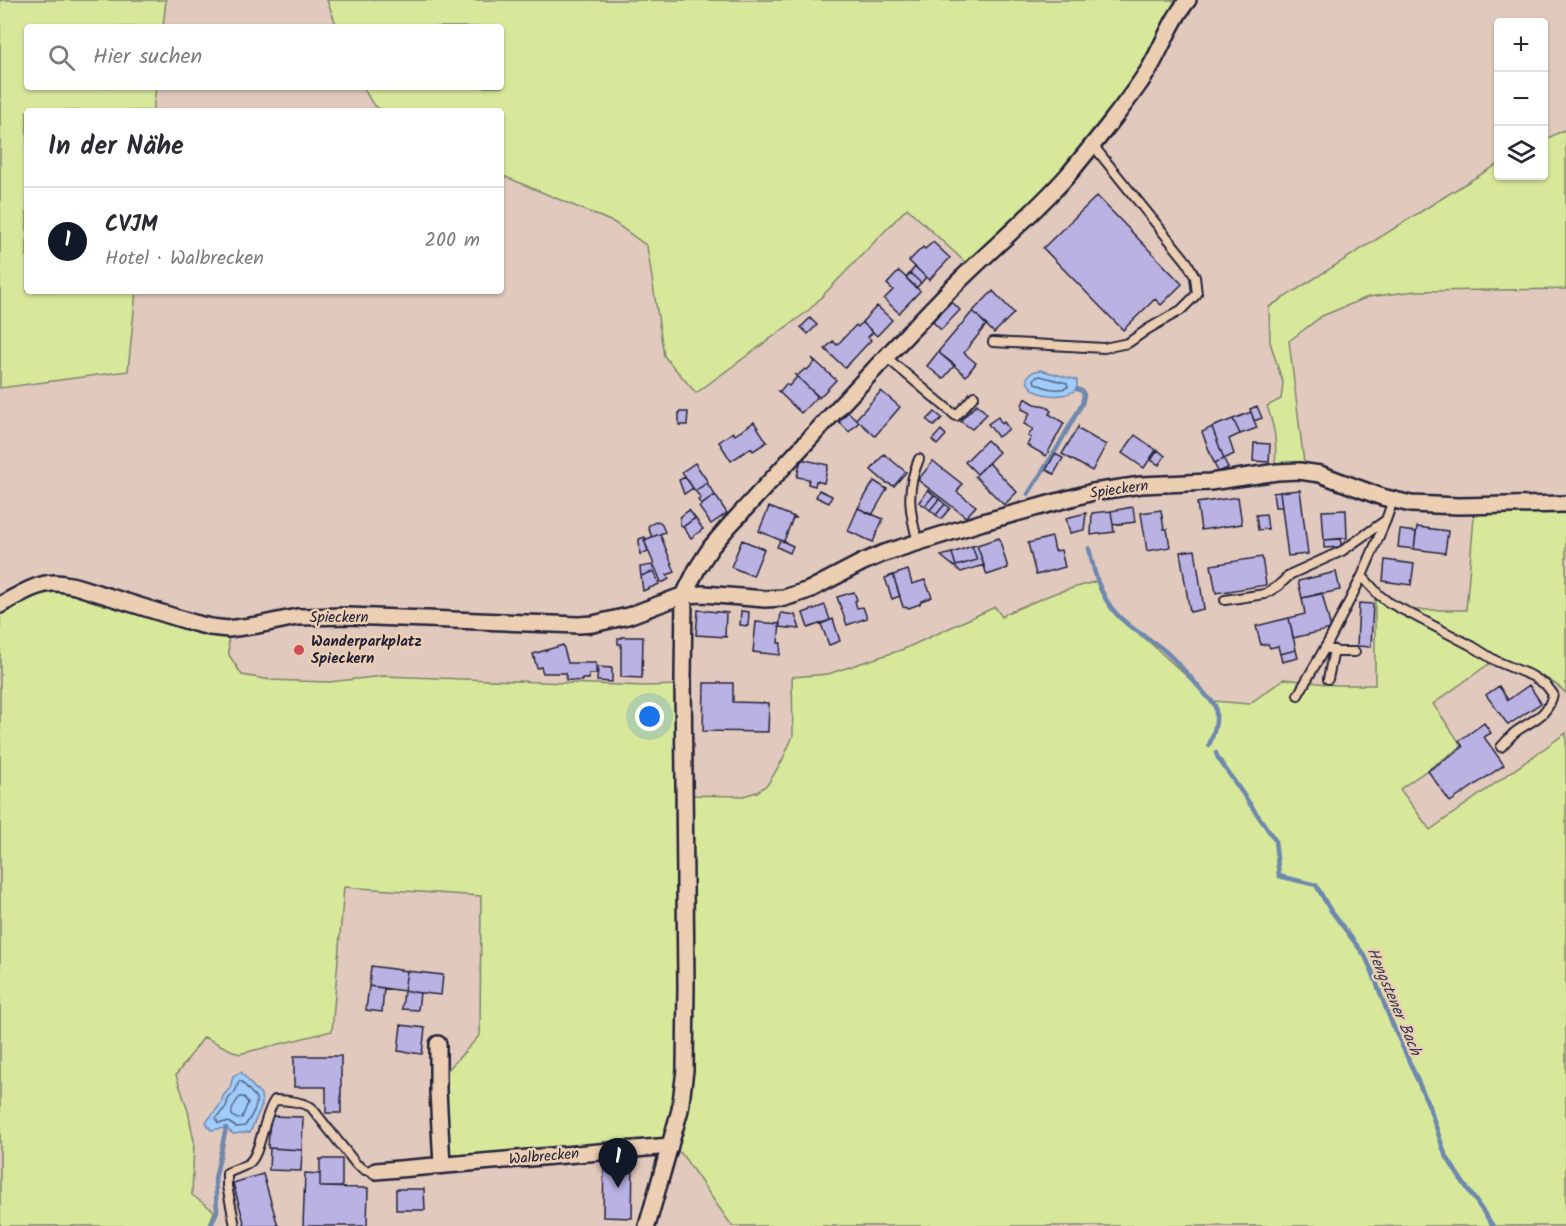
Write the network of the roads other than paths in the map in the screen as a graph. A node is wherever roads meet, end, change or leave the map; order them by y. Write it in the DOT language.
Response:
graph roads {
  1 [pos="1188,0"];
  2 [pos="1092,144"];
  3 [pos="993,342"];
  4 [pos="886,357"];
  5 [pos="974,396"];
  6 [pos="919,459"];
  7 [pos="1393,500"];
  8 [pos="1566,504"];
  9 [pos="1386,520"];
  10 [pos="918,542"];
  11 [pos="1362,576"];
  12 [pos="684,595"];
  13 [pos="1225,600"];
  14 [pos="0,605"];
  15 [pos="1330,649"];
  16 [pos="1354,652"];
  17 [pos="1328,679"];
  18 [pos="1298,696"];
  19 [pos="1501,747"];
  20 [pos="438,1044"];
  21 [pos="670,1146"];
  22 [pos="442,1165"];
  23 [pos="376,1172"];
  24 [pos="235,1226"];
  25 [pos="647,1226"];
  1 -- 2 [label="street"];
  2 -- 3 [label="lane"];
  2 -- 4 [label="street"];
  4 -- 5 [label="lane"];
  4 -- 12 [label="street"];
  6 -- 10 [label="lane"];
  7 -- 8 [label="street, Spieckern"];
  7 -- 9 [label="lane"];
  7 -- 10 [label="street, Spieckern"];
  9 -- 11 [label="lane"];
  9 -- 13 [label="lane"];
  10 -- 12 [label="street, Spieckern"];
  11 -- 15 [label="lane"];
  11 -- 19 [label="lane"];
  12 -- 14 [label="street, Spieckern"];
  12 -- 21 [label="street"];
  15 -- 16 [label="lane"];
  15 -- 17 [label="lane"];
  15 -- 18 [label="lane"];
  20 -- 22 [label="street"];
  21 -- 22 [label="street, Walbrecken"];
  21 -- 25 [label="street"];
  22 -- 23 [label="street, Walbrecken"];
  23 -- 24 [label="lane"];
}
